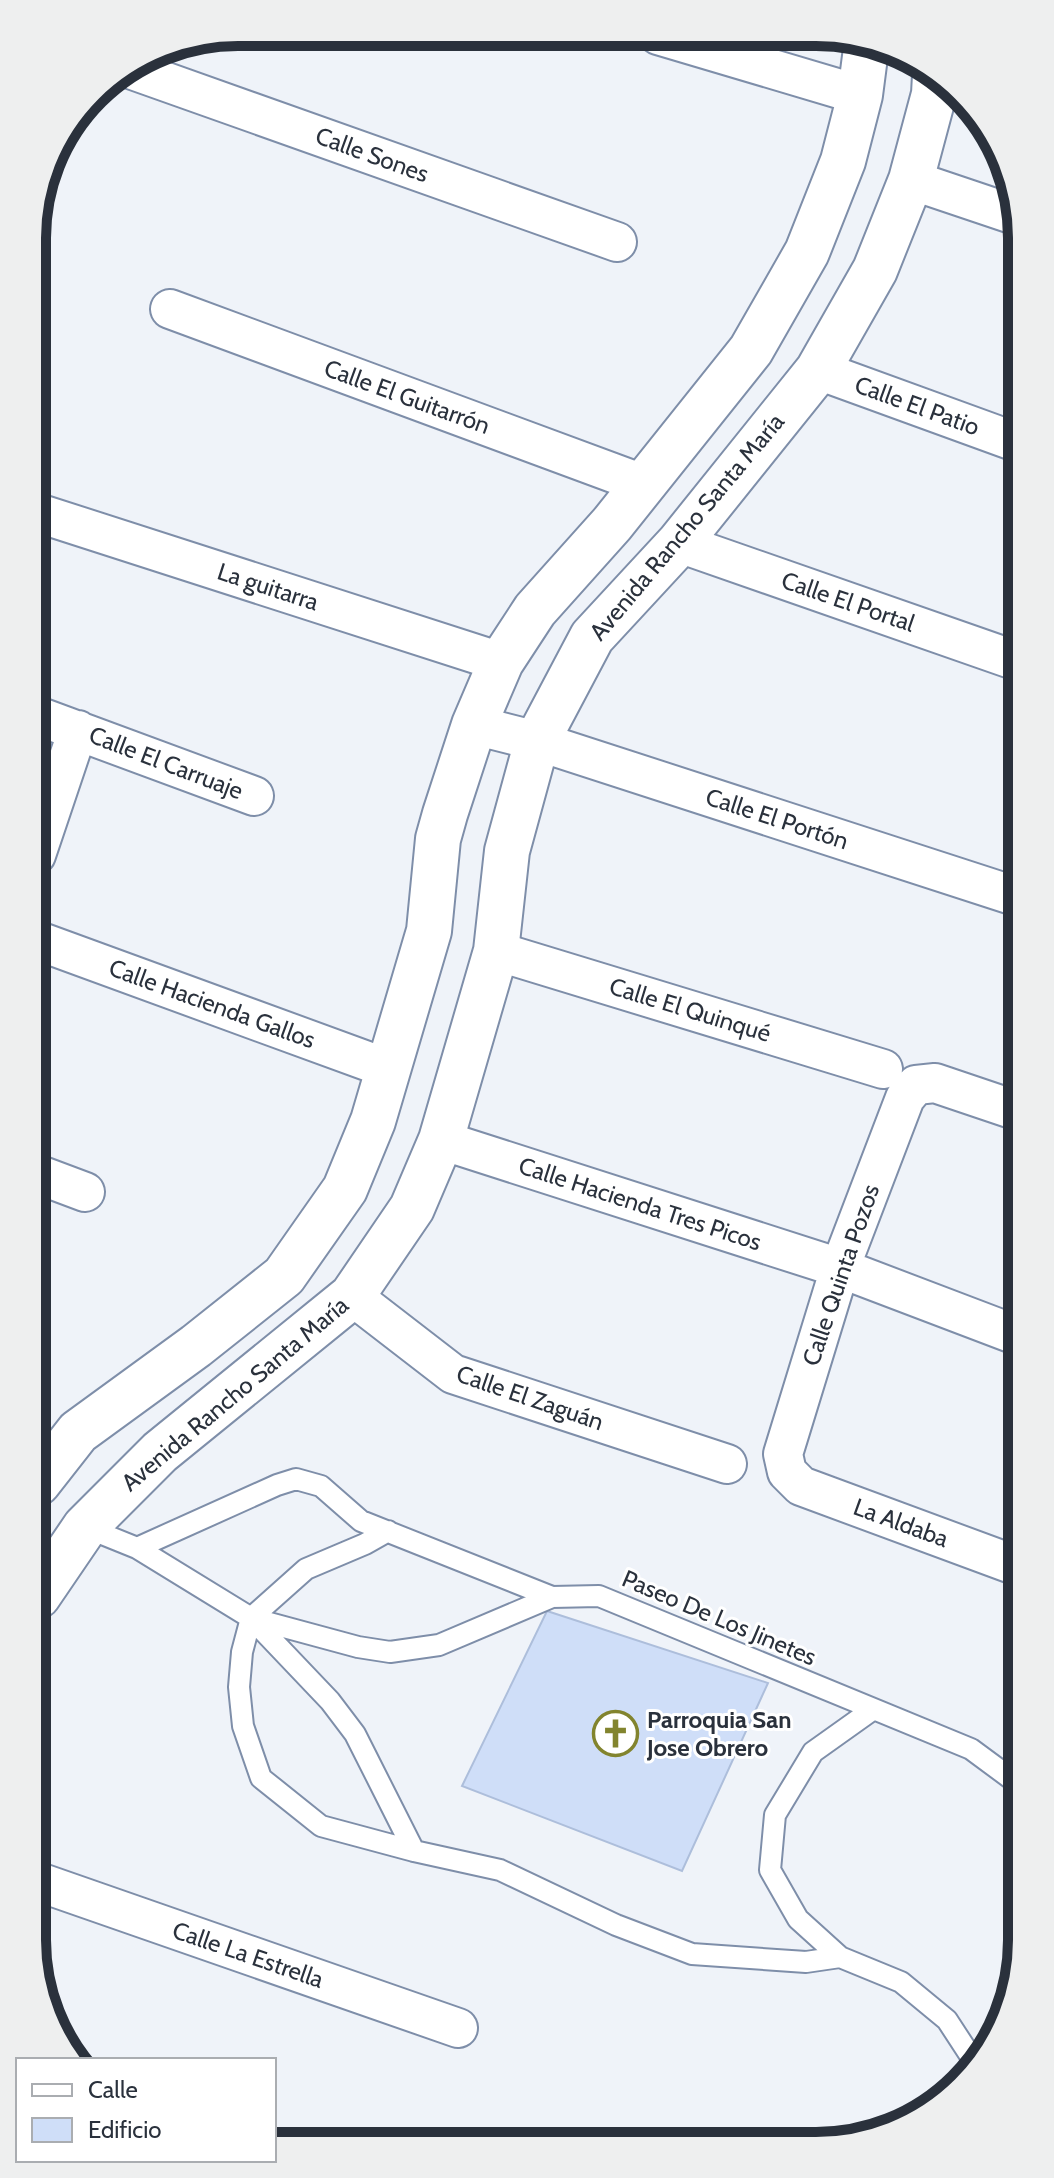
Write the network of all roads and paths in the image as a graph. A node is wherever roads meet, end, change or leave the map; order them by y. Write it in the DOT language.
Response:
graph roads {
  1 [pos="695,46"];
  2 [pos="865,53"];
  3 [pos="141,73"];
  4 [pos="934,88"];
  5 [pos="860,95"];
  6 [pos="911,180"];
  7 [pos="1006,212"];
  8 [pos="617,242"];
  9 [pos="170,309"];
  10 [pos="818,370"];
  11 [pos="1008,439"];
  12 [pos="643,484"];
  13 [pos="46,516"];
  14 [pos="679,543"];
  15 [pos="1008,658"];
  16 [pos="501,662"];
  17 [pos="46,719"];
  18 [pos="474,725"];
  19 [pos="78,730"];
  20 [pos="537,741"];
  21 [pos="254,796"];
  22 [pos="445,814"];
  23 [pos="46,825"];
  24 [pos="512,835"];
  25 [pos="1008,894"];
  26 [pos="46,944"];
  27 [pos="496,951"];
  28 [pos="389,1069"];
  29 [pos="900,1077"];
  30 [pos="1008,1108"];
  31 [pos="441,1140"];
  32 [pos="46,1177"];
  33 [pos="85,1192"];
  34 [pos="840,1268"];
  35 [pos="352,1296"];
  36 [pos="1008,1332"];
  37 [pos="727,1464"];
  38 [pos="787,1472"];
  39 [pos="46,1473"];
  40 [pos="85,1527"];
  41 [pos="388,1531"];
  42 [pos="137,1548"];
  43 [pos="1008,1563"];
  44 [pos="46,1584"];
  45 [pos="552,1597"];
  46 [pos="251,1618"];
  47 [pos="872,1710"];
  48 [pos="1008,1776"];
  49 [pos="414,1851"];
  50 [pos="46,1884"];
  51 [pos="840,1957"];
  52 [pos="458,2028"];
  53 [pos="970,2055"];
  1 -- 5 [label="street"];
  2 -- 5 [label="street"];
  3 -- 8 [label="street, Calle Sones"];
  4 -- 6 [label="street, Avenida Rancho Santa María"];
  5 -- 12 [label="street"];
  6 -- 7 [label="street"];
  6 -- 10 [label="street, Avenida Rancho Santa María"];
  9 -- 12 [label="street, Calle El Guitarrón"];
  10 -- 11 [label="street, Calle El Patio"];
  10 -- 14 [label="street, Avenida Rancho Santa María"];
  12 -- 16 [label="street"];
  13 -- 16 [label="street, La guitarra"];
  14 -- 15 [label="street, Calle El Portal"];
  14 -- 20 [label="street, Avenida Rancho Santa María"];
  16 -- 18 [label="street"];
  17 -- 19 [label="street, Calle El Carruaje"];
  18 -- 20 [label="street, Calle El Portón"];
  18 -- 22 [label="street"];
  19 -- 21 [label="street, Calle El Carruaje"];
  19 -- 23 [label="street"];
  20 -- 24 [label="street, Avenida Rancho Santa María"];
  20 -- 25 [label="street, Calle El Portón"];
  22 -- 24 [label="street"];
  22 -- 28 [label="street"];
  24 -- 27 [label="street, Avenida Rancho Santa María"];
  26 -- 28 [label="street, Calle Hacienda Gallos"];
  27 -- 29 [label="street, Calle El Quinqué"];
  27 -- 31 [label="street, Avenida Rancho Santa María"];
  28 -- 39 [label="street"];
  29 -- 30 [label="street, Calle El Quinqué"];
  29 -- 34 [label="street, Calle Quinta Pozos"];
  31 -- 34 [label="street, Calle Hacienda Tres Picos"];
  31 -- 35 [label="street, Avenida Rancho Santa María"];
  32 -- 33 [label="street"];
  34 -- 36 [label="street, Calle Hacienda Tres Picos"];
  34 -- 38 [label="street, Calle Quinta Pozos"];
  35 -- 37 [label="street, Calle El Zaguán"];
  35 -- 40 [label="street, Avenida Rancho Santa María"];
  38 -- 43 [label="street, La Aldaba"];
  40 -- 42 [label="lane"];
  40 -- 44 [label="street, Avenida Rancho Santa María"];
  41 -- 42 [label="lane, Paseo De Los Jinetes"];
  41 -- 45 [label="lane, Paseo De Los Jinetes"];
  41 -- 46 [label="lane"];
  42 -- 46 [label="lane"];
  45 -- 46 [label="lane"];
  45 -- 47 [label="lane, Paseo De Los Jinetes"];
  46 -- 49 [label="lane"];
  46 -- 49 [label="lane"];
  47 -- 48 [label="lane, Paseo De Los Jinetes"];
  47 -- 51 [label="lane"];
  49 -- 51 [label="lane"];
  50 -- 52 [label="street, Calle La Estrella"];
  51 -- 53 [label="lane"];
}
